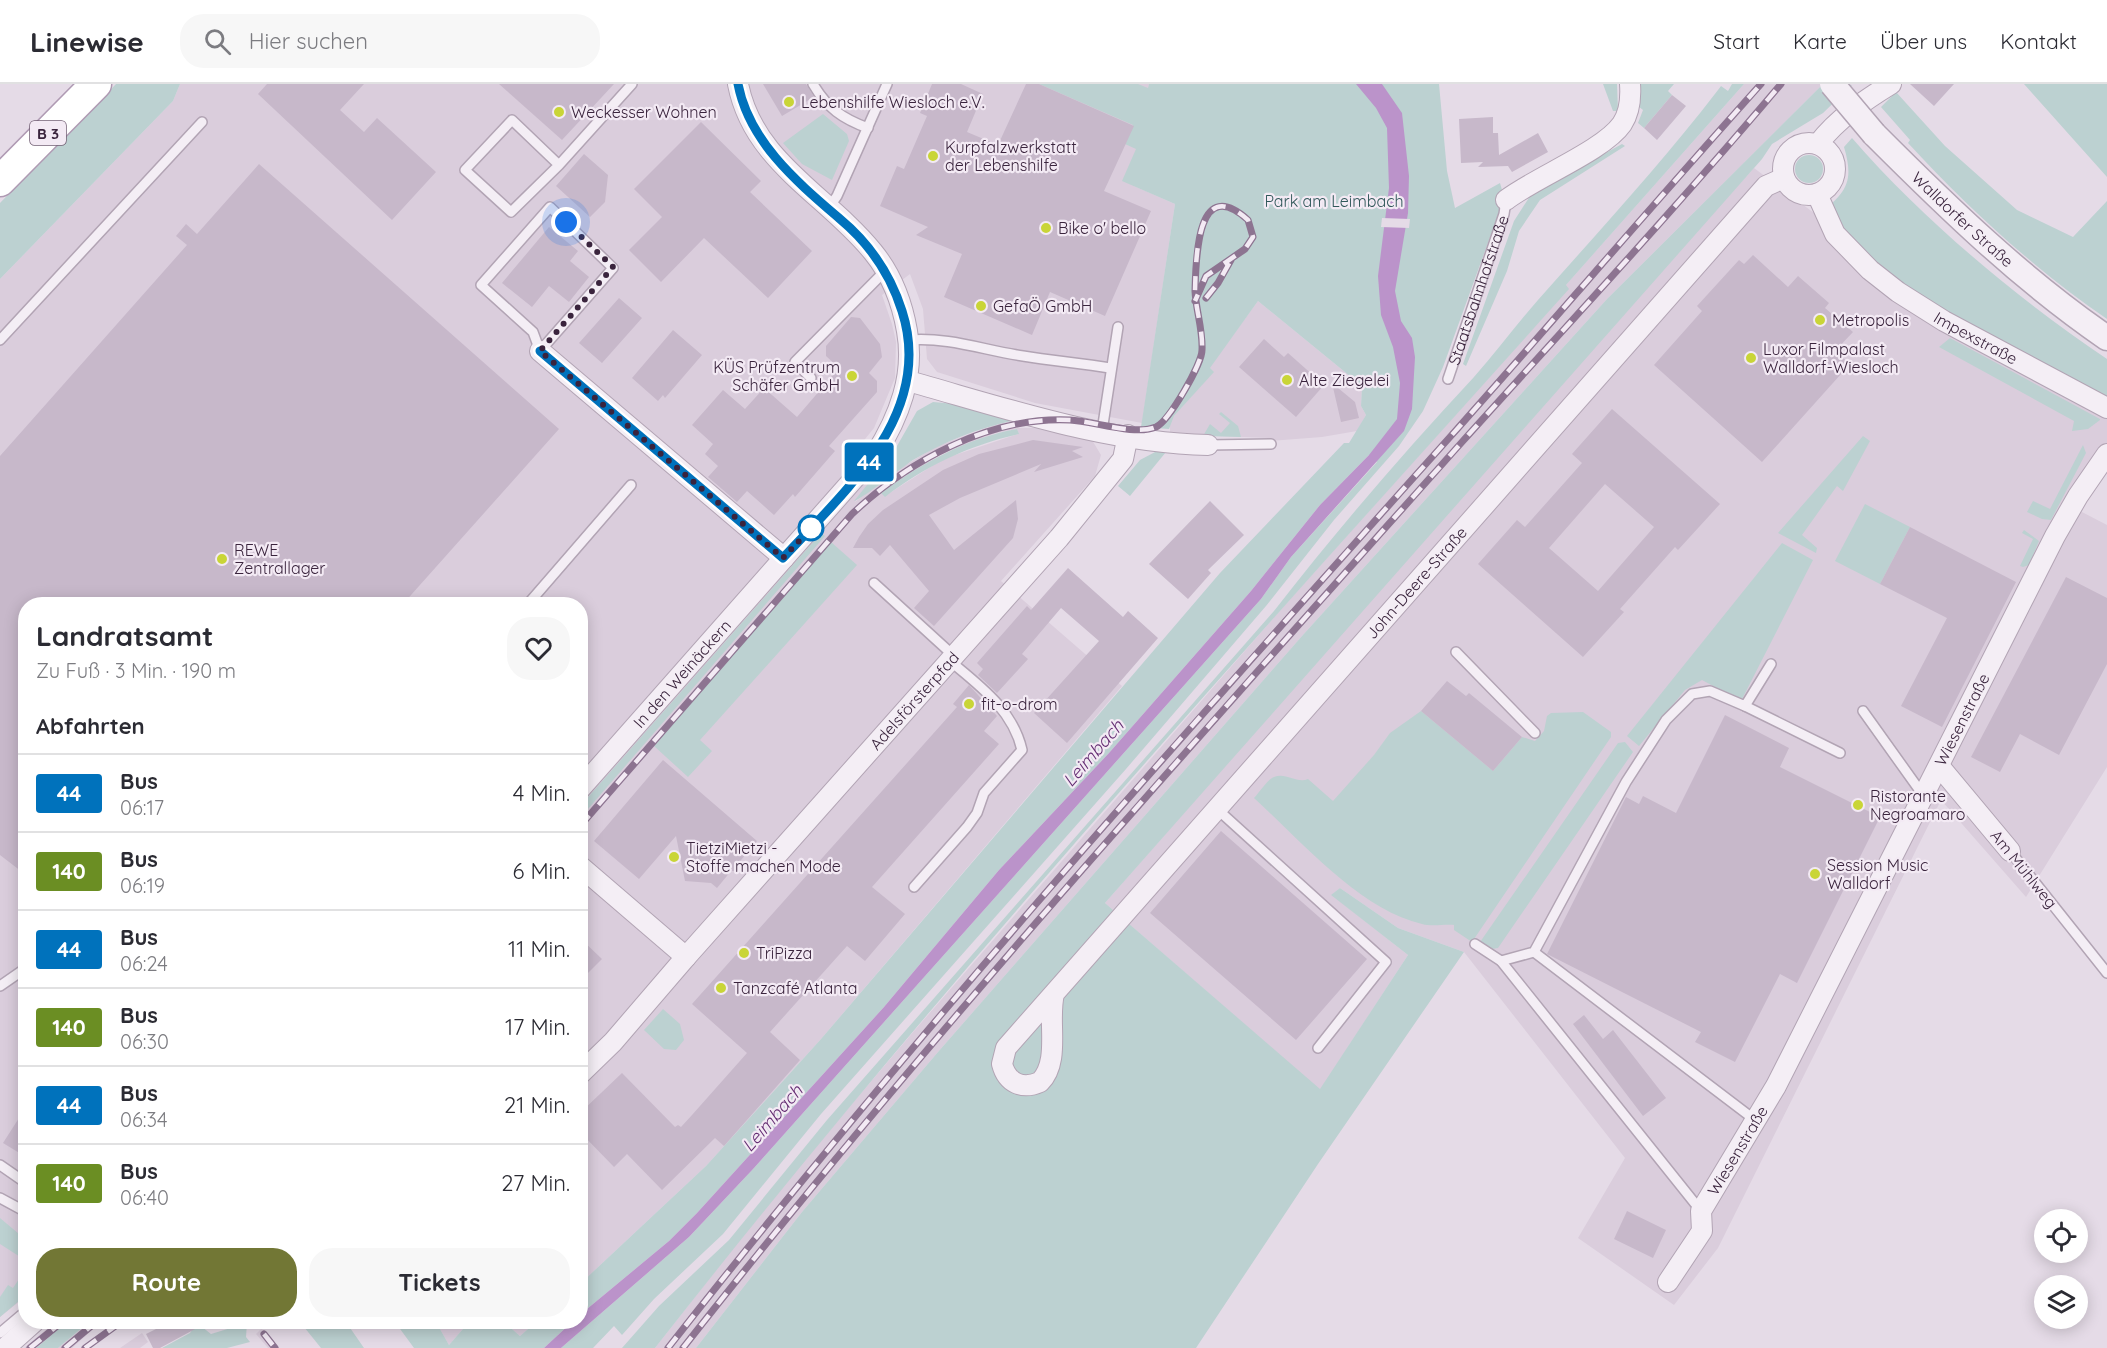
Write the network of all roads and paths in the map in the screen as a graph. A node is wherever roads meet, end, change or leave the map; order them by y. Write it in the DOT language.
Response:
graph roads {
  1 [pos="96,84"];
  2 [pos="632,84"];
  3 [pos="738,84"];
  4 [pos="813,84"];
  5 [pos="887,84"];
  6 [pos="1630,84"];
  7 [pos="1832,84"];
  8 [pos="1892,84"];
  9 [pos="202,122"];
  10 [pos="868,128"];
  11 [pos="1818,144"];
  12 [pos="559,165"];
  13 [pos="1784,178"];
  14 [pos="0,181"];
  15 [pos="1817,194"];
  16 [pos="1506,200"];
  17 [pos="828,209"];
  18 [pos="886,270"];
  19 [pos="1118,327"];
  20 [pos="2107,338"];
  21 [pos="0,340"];
  22 [pos="909,340"];
  23 [pos="540,351"];
  24 [pos="1110,368"];
  25 [pos="811,378"];
  26 [pos="1448,379"];
  27 [pos="908,381"];
  28 [pos="2107,408"];
  29 [pos="1102,431"];
  30 [pos="1128,435"];
  31 [pos="1209,444"];
  32 [pos="1271,444"];
  33 [pos="2107,454"];
  34 [pos="631,485"];
  35 [pos="783,558"];
  36 [pos="874,583"];
  37 [pos="534,597"];
  38 [pos="1456,652"];
  39 [pos="952,658"];
  40 [pos="1771,664"];
  41 [pos="1745,706"];
  42 [pos="1863,711"];
  43 [pos="1535,733"];
  44 [pos="1840,753"];
  45 [pos="1940,767"];
  46 [pos="588,780"];
  47 [pos="1924,797"];
  48 [pos="1217,809"];
  49 [pos="2010,851"];
  50 [pos="588,873"];
  51 [pos="914,887"];
  52 [pos="1475,944"];
  53 [pos="1534,952"];
  54 [pos="686,957"];
  55 [pos="1501,961"];
  56 [pos="2107,973"];
  57 [pos="18,974"];
  58 [pos="0,986"];
  59 [pos="1054,994"];
  60 [pos="1318,1048"];
  61 [pos="588,1066"];
  62 [pos="1755,1120"];
  63 [pos="0,1165"];
  64 [pos="18,1177"];
  65 [pos="0,1198"];
  66 [pos="18,1208"];
  67 [pos="1701,1211"];
  68 [pos="1668,1282"];
  69 [pos="18,1318"];
  70 [pos="26,1329"];
  71 [pos="0,1333"];
  72 [pos="5,1348"];
  1 -- 14 [label="main road, B 3"];
  2 -- 12 [label="lane"];
  3 -- 17 [label="street, In den Weinäckern"];
  4 -- 10 [label="lane"];
  5 -- 10 [label="lane"];
  6 -- 16 [label="street, Staatsbahnhofstraße"];
  7 -- 20 [label="street, Walldorfer Straße, bridge"];
  8 -- 11 [label="street"];
  9 -- 21 [label="lane"];
  10 -- 17 [label="lane"];
  11 -- 13 [label="street"];
  11 -- 15 [label="street"];
  12 -- 12 [label="lane"];
  13 -- 15 [label="street"];
  13 -- 48 [label="street, John-Deere-Straße"];
  15 -- 28 [label="street, Impexstraße"];
  16 -- 26 [label="lane, Staatsbahnhofstraße"];
  17 -- 18 [label="street, In den Weinäckern"];
  18 -- 22 [label="street, In den Weinäckern"];
  18 -- 25 [label="lane"];
  19 -- 24 [label="lane"];
  22 -- 24 [label="lane"];
  22 -- 27 [label="street, In den Weinäckern"];
  23 -- 23 [label="lane"];
  23 -- 35 [label="street"];
  24 -- 29 [label="lane"];
  27 -- 29 [label="street"];
  27 -- 35 [label="street, In den Weinäckern"];
  29 -- 30 [label="street"];
  30 -- 31 [label="street"];
  30 -- 39 [label="street, Adelsförsterpfad"];
  31 -- 32 [label="lane"];
  33 -- 45 [label="street, Wiesenstraße"];
  34 -- 37 [label="lane"];
  35 -- 46 [label="street, In den Weinäckern"];
  36 -- 39 [label="lane"];
  38 -- 43 [label="lane"];
  39 -- 51 [label="lane"];
  39 -- 54 [label="street, Adelsförsterpfad"];
  40 -- 41 [label="lane"];
  41 -- 44 [label="lane"];
  41 -- 53 [label="lane"];
  42 -- 47 [label="lane"];
  45 -- 47 [label="street, Wiesenstraße"];
  45 -- 49 [label="street, Am Mühlweg"];
  47 -- 62 [label="street, Wiesenstraße"];
  48 -- 59 [label="street, John-Deere-Straße"];
  48 -- 60 [label="lane"];
  49 -- 56 [label="lane, Am Mühlweg"];
  50 -- 54 [label="street"];
  52 -- 55 [label="lane, Wiesenstraße"];
  53 -- 55 [label="lane"];
  53 -- 62 [label="lane"];
  54 -- 61 [label="street, Adelsförsterpfad"];
  55 -- 67 [label="lane, Wiesenstraße"];
  57 -- 58 [label="lane"];
  62 -- 67 [label="street, Wiesenstraße"];
  63 -- 64 [label="lane"];
  65 -- 66 [label="lane"];
  67 -- 68 [label="street, Wiesenstraße"];
  69 -- 71 [label="lane"];
  70 -- 72 [label="street"];
}
